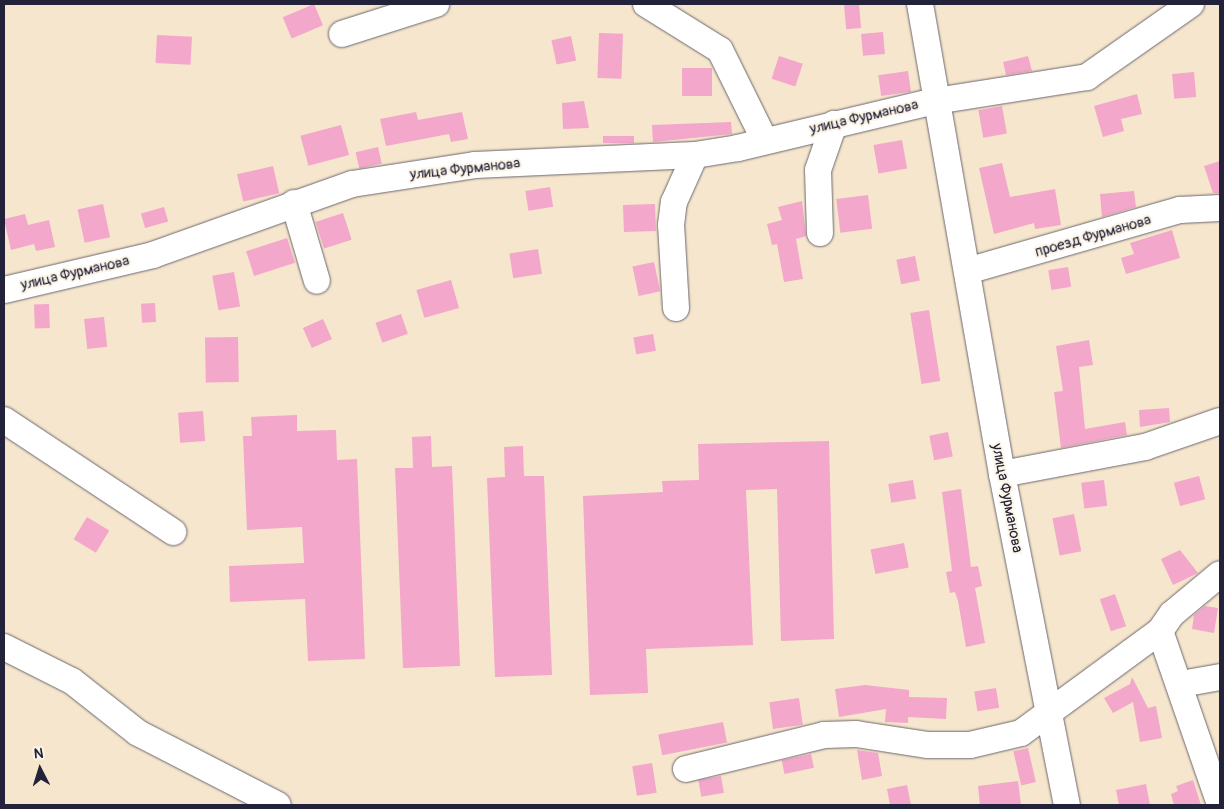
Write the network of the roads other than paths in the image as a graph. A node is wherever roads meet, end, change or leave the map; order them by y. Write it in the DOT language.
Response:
graph roads {
  1 [pos="436,4"];
  2 [pos="646,4"];
  3 [pos="920,4"];
  4 [pos="1191,4"];
  5 [pos="342,34"];
  6 [pos="936,100"];
  7 [pos="834,124"];
  8 [pos="764,139"];
  9 [pos="695,155"];
  10 [pos="294,203"];
  11 [pos="1220,208"];
  12 [pos="820,233"];
  13 [pos="967,271"];
  14 [pos="317,281"];
  15 [pos="4,290"];
  16 [pos="676,308"];
  17 [pos="4,420"];
  18 [pos="1220,421"];
  19 [pos="1002,474"];
  20 [pos="173,532"];
  21 [pos="1220,574"];
  22 [pos="1160,631"];
  23 [pos="4,647"];
  24 [pos="1220,677"];
  25 [pos="1181,684"];
  26 [pos="1048,710"];
  27 [pos="686,769"];
  28 [pos="1220,804"];
  29 [pos="278,805"];
  30 [pos="1067,805"];
  1 -- 5 [label="street"];
  2 -- 8 [label="street"];
  3 -- 6 [label="street, улица Фурманова"];
  4 -- 6 [label="street"];
  6 -- 7 [label="street, улица Фурманова"];
  6 -- 13 [label="street, улица Фурманова"];
  7 -- 8 [label="street, улица Фурманова"];
  7 -- 12 [label="street"];
  8 -- 9 [label="street, улица Фурманова"];
  9 -- 10 [label="street, улица Фурманова"];
  9 -- 16 [label="street"];
  10 -- 14 [label="street"];
  10 -- 15 [label="street, улица Фурманова"];
  11 -- 13 [label="street, проезд Фурманова"];
  13 -- 19 [label="street, улица Фурманова"];
  17 -- 20 [label="street"];
  18 -- 19 [label="street"];
  19 -- 26 [label="street, улица Фурманова"];
  21 -- 22 [label="street"];
  22 -- 25 [label="street"];
  22 -- 26 [label="street"];
  23 -- 29 [label="street"];
  24 -- 25 [label="street"];
  25 -- 28 [label="street"];
  26 -- 27 [label="street"];
  26 -- 30 [label="street, улица Фурманова"];
}
